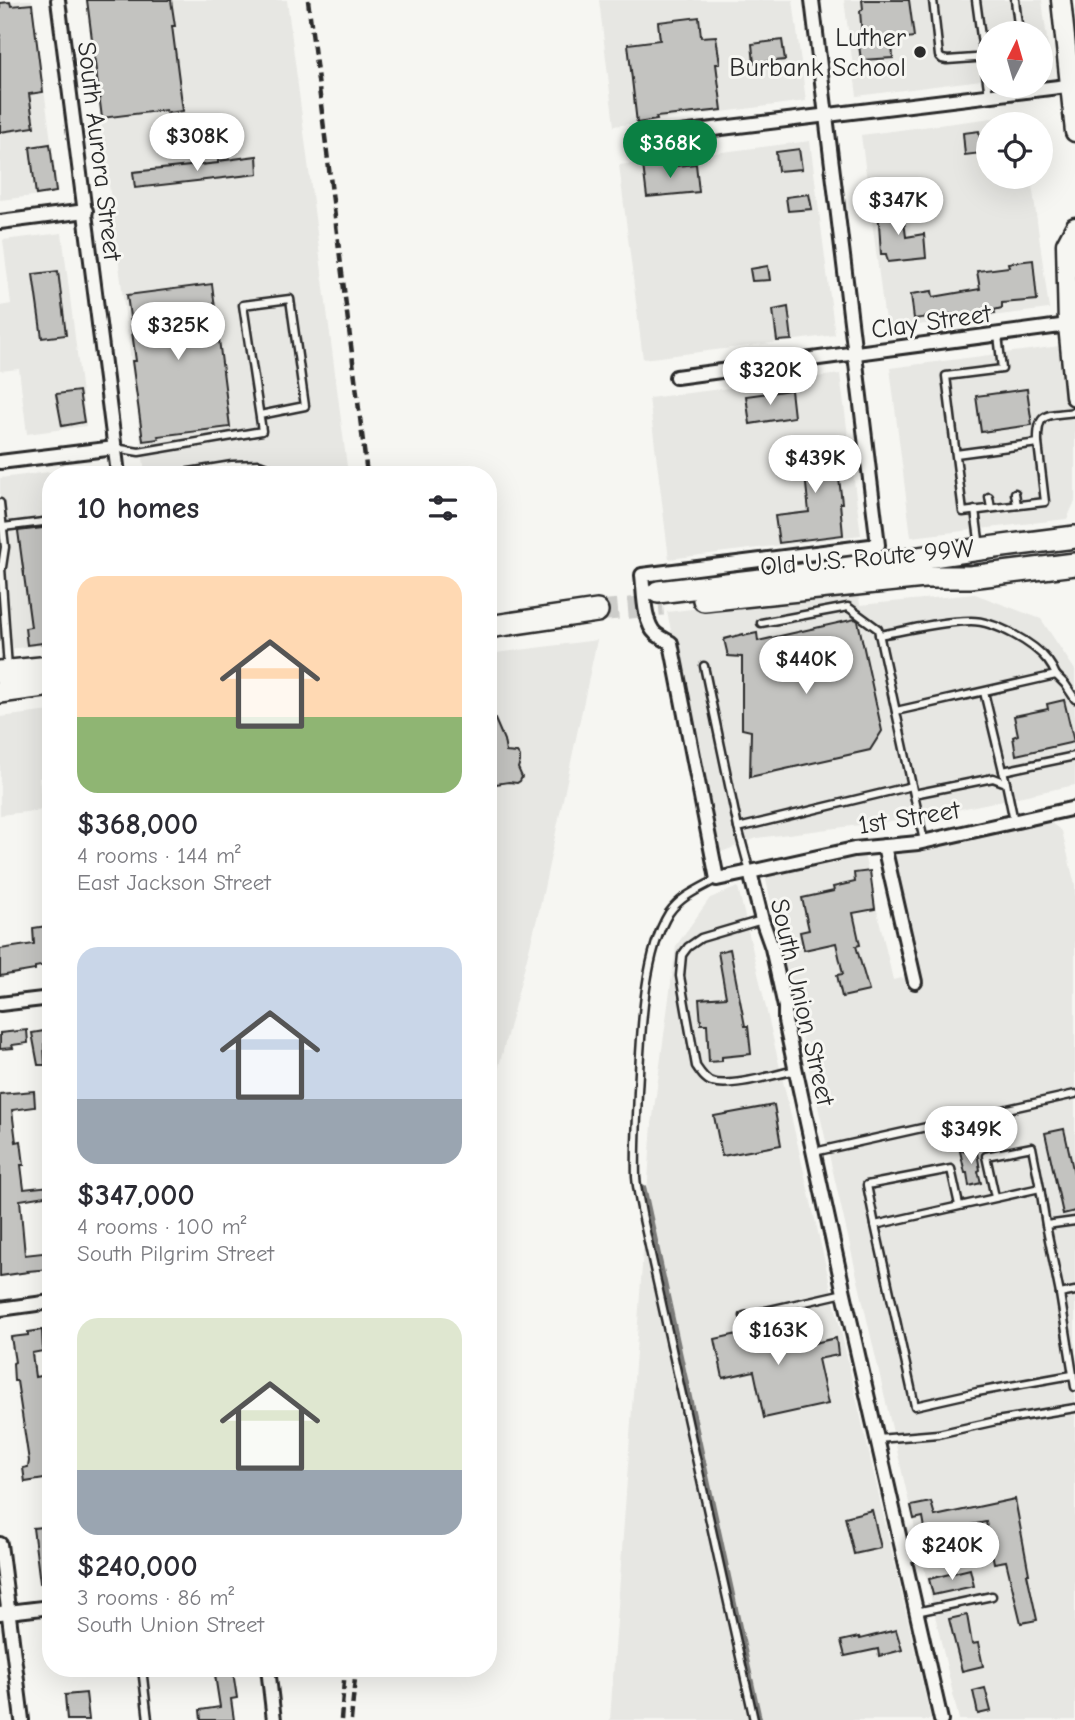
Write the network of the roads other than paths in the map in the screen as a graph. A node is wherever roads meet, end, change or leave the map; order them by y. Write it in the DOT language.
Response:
graph roads {
  1 [pos="58,0"];
  2 [pos="812,0"];
  3 [pos="933,0"];
  4 [pos="976,0"];
  5 [pos="1015,0"];
  6 [pos="1061,0"];
  7 [pos="980,21"];
  8 [pos="1018,21"];
  9 [pos="976,58"];
  10 [pos="1073,86"];
  11 [pos="1054,88"];
  12 [pos="976,98"];
  13 [pos="826,116"];
  14 [pos="1075,132"];
  15 [pos="639,138"];
  16 [pos="86,211"];
  17 [pos="0,222"];
  18 [pos="1075,227"];
  19 [pos="1071,259"];
  20 [pos="1071,326"];
  21 [pos="998,335"];
  22 [pos="855,354"];
  23 [pos="676,377"];
  24 [pos="1075,396"];
  25 [pos="1075,412"];
  26 [pos="260,415"];
  27 [pos="1038,443"];
  28 [pos="1009,447"];
  29 [pos="115,448"];
  30 [pos="983,450"];
  31 [pos="956,454"];
  32 [pos="1010,456"];
  33 [pos="984,458"];
  34 [pos="0,462"];
  35 [pos="117,466"];
  36 [pos="226,466"];
  37 [pos="264,466"];
  38 [pos="1015,493"];
  39 [pos="989,497"];
  40 [pos="0,503"];
  41 [pos="1017,505"];
  42 [pos="990,508"];
  43 [pos="975,510"];
  44 [pos="42,522"];
  45 [pos="3,527"];
  46 [pos="1075,537"];
  47 [pos="980,549"];
  48 [pos="1075,564"];
  49 [pos="1,567"];
  50 [pos="497,613"];
  51 [pos="761,623"];
  52 [pos="497,625"];
  53 [pos="879,635"];
  54 [pos="704,666"];
  55 [pos="42,670"];
  56 [pos="1056,675"];
  57 [pos="6,681"];
  58 [pos="42,684"];
  59 [pos="42,688"];
  60 [pos="984,692"];
  61 [pos="1075,699"];
  62 [pos="896,711"];
  63 [pos="1075,756"];
  64 [pos="1003,771"];
  65 [pos="1006,783"];
  66 [pos="912,786"];
  67 [pos="914,794"];
  68 [pos="1075,808"];
  69 [pos="1014,821"];
  70 [pos="738,828"];
  71 [pos="924,841"];
  72 [pos="884,846"];
  73 [pos="750,872"];
  74 [pos="716,879"];
  75 [pos="762,920"];
  76 [pos="915,982"];
  77 [pos="42,999"];
  78 [pos="0,1004"];
  79 [pos="796,1070"];
  80 [pos="1075,1094"];
  81 [pos="814,1152"];
  82 [pos="1040,1188"];
  83 [pos="995,1197"];
  84 [pos="959,1205"];
  85 [pos="1075,1221"];
  86 [pos="875,1225"];
  87 [pos="1046,1225"];
  88 [pos="1075,1290"];
  89 [pos="844,1293"];
  90 [pos="1060,1294"];
  91 [pos="42,1303"];
  92 [pos="0,1309"];
  93 [pos="744,1316"];
  94 [pos="1072,1375"];
  95 [pos="1075,1387"];
  96 [pos="1075,1408"];
  97 [pos="878,1439"];
  98 [pos="0,1544"];
  99 [pos="976,1546"];
  100 [pos="905,1559"];
  101 [pos="992,1595"];
  102 [pos="42,1608"];
  103 [pos="916,1612"];
  104 [pos="4,1613"];
  105 [pos="143,1677"];
  106 [pos="269,1677"];
  107 [pos="22,1720"];
  108 [pos="148,1720"];
  109 [pos="274,1720"];
  110 [pos="754,1720"];
  111 [pos="941,1720"];
  1 -- 16 [label="street, South Aurora Street"];
  2 -- 13 [label="street"];
  3 -- 9 [label="lane"];
  4 -- 7 [label="lane"];
  5 -- 8 [label="lane"];
  6 -- 10 [label="main road"];
  10 -- 11 [label="street"];
  10 -- 14 [label="main road"];
  12 -- 13 [label="street"];
  13 -- 15 [label="street"];
  13 -- 22 [label="street"];
  16 -- 17 [label="street"];
  16 -- 29 [label="street, South Aurora Street"];
  18 -- 19 [label="main road"];
  19 -- 20 [label="main road"];
  20 -- 21 [label="street, Clay Street"];
  20 -- 24 [label="main road"];
  21 -- 22 [label="street, Clay Street"];
  21 -- 31 [label="lane"];
  22 -- 23 [label="street, Clay Street"];
  22 -- 74 [label="street"];
  25 -- 27 [label="lane"];
  26 -- 26 [label="lane"];
  26 -- 29 [label="lane"];
  27 -- 28 [label="lane"];
  27 -- 41 [label="lane"];
  28 -- 30 [label="lane"];
  28 -- 32 [label="lane"];
  29 -- 34 [label="street"];
  29 -- 35 [label="street, South Aurora Street"];
  30 -- 31 [label="lane"];
  30 -- 33 [label="lane"];
  31 -- 43 [label="lane"];
  36 -- 37 [label="lane"];
  38 -- 41 [label="lane"];
  39 -- 42 [label="lane"];
  40 -- 45 [label="lane"];
  41 -- 42 [label="lane"];
  42 -- 43 [label="lane"];
  43 -- 47 [label="lane"];
  44 -- 45 [label="lane"];
  45 -- 49 [label="lane"];
  46 -- 47 [label="main road, Old U.S. Route 99W"];
  47 -- 48 [label="main road, Old U.S. Route 99W"];
  49 -- 57 [label="lane"];
  50 -- 52 [label="main road"];
  51 -- 53 [label="lane"];
  53 -- 56 [label="lane"];
  53 -- 62 [label="lane"];
  54 -- 70 [label="lane"];
  55 -- 57 [label="main road"];
  56 -- 60 [label="lane"];
  56 -- 61 [label="lane"];
  57 -- 58 [label="main road"];
  57 -- 59 [label="street"];
  60 -- 62 [label="lane"];
  60 -- 64 [label="lane"];
  62 -- 66 [label="lane"];
  63 -- 64 [label="lane"];
  64 -- 65 [label="lane"];
  65 -- 67 [label="lane"];
  65 -- 69 [label="lane"];
  66 -- 67 [label="lane"];
  66 -- 70 [label="lane"];
  67 -- 71 [label="lane"];
  68 -- 69 [label="street, 1st Street"];
  69 -- 71 [label="street, 1st Street"];
  70 -- 73 [label="lane"];
  71 -- 72 [label="street, 1st Street"];
  72 -- 73 [label="street, 1st Street"];
  72 -- 76 [label="street"];
  73 -- 74 [label="street, South Union Street"];
  73 -- 75 [label="street, South Union Street"];
  74 -- 110 [label="lane"];
  75 -- 79 [label="street, South Union Street"];
  75 -- 79 [label="lane"];
  77 -- 78 [label="street"];
  79 -- 81 [label="street, South Union Street"];
  80 -- 81 [label="lane"];
  81 -- 89 [label="street, South Union Street"];
  82 -- 83 [label="lane"];
  82 -- 83 [label="lane"];
  82 -- 87 [label="lane"];
  83 -- 84 [label="lane"];
  84 -- 86 [label="lane"];
  84 -- 86 [label="lane"];
  85 -- 87 [label="lane"];
  86 -- 94 [label="lane"];
  87 -- 90 [label="lane"];
  88 -- 90 [label="lane"];
  89 -- 93 [label="lane"];
  89 -- 97 [label="street, South Union Street"];
  90 -- 94 [label="lane"];
  91 -- 92 [label="street"];
  94 -- 95 [label="lane"];
  96 -- 97 [label="lane"];
  97 -- 100 [label="street, South Union Street"];
  98 -- 104 [label="street"];
  99 -- 100 [label="lane"];
  100 -- 103 [label="street, South Union Street"];
  101 -- 103 [label="lane"];
  102 -- 104 [label="street"];
  103 -- 111 [label="street, South Union Street"];
  104 -- 107 [label="street"];
  105 -- 108 [label="lane"];
  106 -- 109 [label="street"];
}
